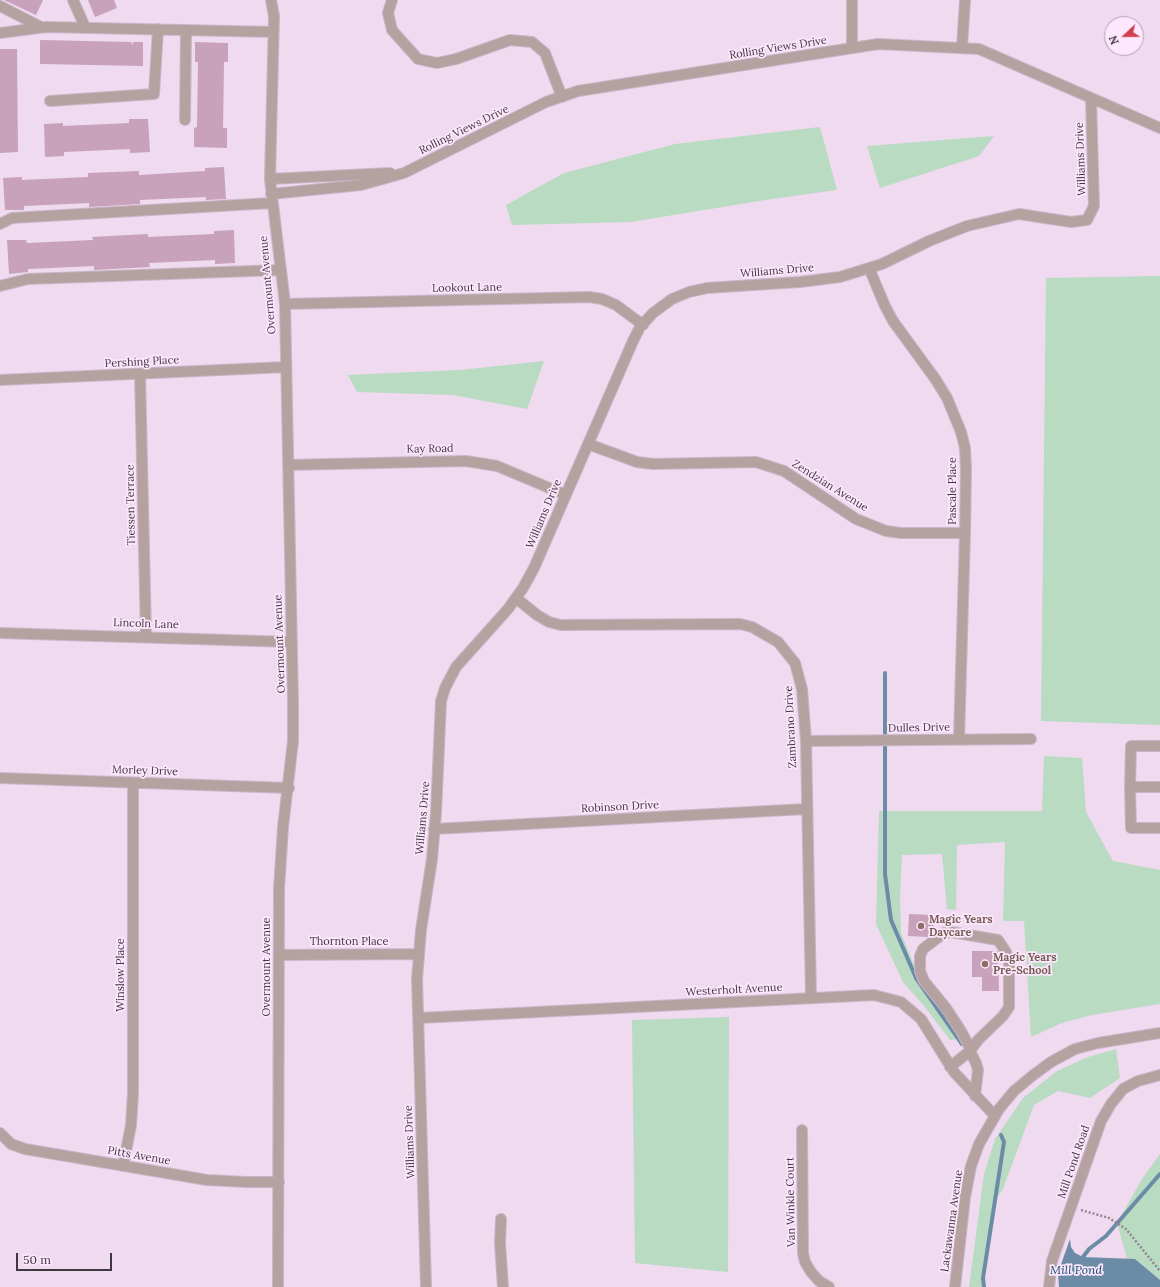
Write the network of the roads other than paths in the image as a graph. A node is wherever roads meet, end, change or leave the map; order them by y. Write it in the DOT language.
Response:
graph roads {
  1 [pos="73,0"];
  2 [pos="271,0"];
  3 [pos="392,0"];
  4 [pos="852,0"];
  5 [pos="966,0"];
  6 [pos="0,6"];
  7 [pos="42,27"];
  8 [pos="85,27"];
  9 [pos="158,29"];
  10 [pos="186,30"];
  11 [pos="273,32"];
  12 [pos="0,33"];
  13 [pos="852,48"];
  14 [pos="962,48"];
  15 [pos="562,97"];
  16 [pos="1091,98"];
  17 [pos="50,101"];
  18 [pos="185,120"];
  19 [pos="1160,128"];
  20 [pos="404,173"];
  21 [pos="270,179"];
  22 [pos="272,199"];
  23 [pos="0,224"];
  24 [pos="870,268"];
  25 [pos="280,270"];
  26 [pos="0,286"];
  27 [pos="284,304"];
  28 [pos="642,325"];
  29 [pos="286,367"];
  30 [pos="140,374"];
  31 [pos="0,380"];
  32 [pos="588,444"];
  33 [pos="288,465"];
  34 [pos="566,495"];
  35 [pos="965,533"];
  36 [pos="516,598"];
  37 [pos="0,632"];
  38 [pos="146,636"];
  39 [pos="292,642"];
  40 [pos="959,739"];
  41 [pos="1031,739"];
  42 [pos="806,741"];
  43 [pos="1160,746"];
  44 [pos="0,778"];
  45 [pos="133,783"];
  46 [pos="1130,787"];
  47 [pos="1160,787"];
  48 [pos="289,788"];
  49 [pos="806,810"];
  50 [pos="1160,828"];
  51 [pos="434,829"];
  52 [pos="418,954"];
  53 [pos="279,955"];
  54 [pos="811,998"];
  55 [pos="419,1018"];
  56 [pos="1160,1033"];
  57 [pos="970,1051"];
  58 [pos="950,1067"];
  59 [pos="1160,1075"];
  60 [pos="975,1096"];
  61 [pos="995,1116"];
  62 [pos="802,1130"];
  63 [pos="0,1133"];
  64 [pos="123,1166"];
  65 [pos="279,1182"];
  66 [pos="501,1219"];
  67 [pos="278,1287"];
  68 [pos="426,1287"];
  69 [pos="503,1287"];
  70 [pos="829,1287"];
  71 [pos="955,1287"];
  72 [pos="1049,1287"];
  1 -- 8 [label="street"];
  2 -- 11 [label="street, Overmount Avenue"];
  3 -- 15 [label="street"];
  4 -- 13 [label="street"];
  5 -- 14 [label="street"];
  6 -- 7 [label="street"];
  7 -- 8 [label="street"];
  7 -- 12 [label="street"];
  8 -- 9 [label="street"];
  9 -- 10 [label="street"];
  9 -- 17 [label="street"];
  10 -- 11 [label="street"];
  10 -- 18 [label="street"];
  11 -- 21 [label="street, Overmount Avenue"];
  13 -- 14 [label="street, Rolling Views Drive"];
  13 -- 15 [label="street, Rolling Views Drive"];
  14 -- 16 [label="street, Rolling Views Drive"];
  15 -- 20 [label="street, Rolling Views Drive"];
  16 -- 19 [label="street, Rolling Views Drive"];
  16 -- 24 [label="street, Williams Drive"];
  20 -- 21 [label="street, Rolling Views Drive"];
  20 -- 22 [label="street, Rolling Views Drive"];
  21 -- 22 [label="street, Overmount Avenue"];
  22 -- 23 [label="street, Rolling Views Drive"];
  22 -- 25 [label="street, Overmount Avenue"];
  24 -- 28 [label="street, Williams Drive"];
  24 -- 35 [label="street, Pascale Place"];
  25 -- 26 [label="street"];
  25 -- 27 [label="street, Overmount Avenue"];
  27 -- 28 [label="street, Lookout Lane"];
  27 -- 29 [label="street, Overmount Avenue"];
  28 -- 32 [label="street, Williams Drive"];
  29 -- 30 [label="street, Pershing Place"];
  29 -- 33 [label="street, Overmount Avenue"];
  30 -- 31 [label="street, Pershing Place"];
  30 -- 38 [label="street, Tiessen Terrace"];
  32 -- 34 [label="street, Williams Drive"];
  32 -- 35 [label="street, Zendzian Avenue"];
  33 -- 34 [label="street, Kay Road"];
  33 -- 39 [label="street, Overmount Avenue"];
  34 -- 36 [label="street, Williams Drive"];
  35 -- 40 [label="street, Pascale Place"];
  36 -- 42 [label="street, Zambrano Drive"];
  36 -- 51 [label="street, Williams Drive"];
  37 -- 38 [label="street, Lincoln Lane"];
  38 -- 39 [label="street, Lincoln Lane"];
  39 -- 48 [label="street, Overmount Avenue"];
  40 -- 41 [label="street, Dulles Drive"];
  40 -- 42 [label="street, Dulles Drive"];
  42 -- 49 [label="street, Zambrano Drive"];
  43 -- 46 [label="street"];
  44 -- 45 [label="street, Morley Drive"];
  45 -- 48 [label="street, Morley Drive"];
  45 -- 64 [label="street, Winslow Place"];
  46 -- 47 [label="street"];
  46 -- 50 [label="street"];
  48 -- 53 [label="street, Overmount Avenue"];
  49 -- 51 [label="street, Robinson Drive"];
  49 -- 54 [label="street, Zambrano Drive"];
  51 -- 52 [label="street, Williams Drive"];
  52 -- 53 [label="street, Thornton Place"];
  52 -- 55 [label="street, Williams Drive"];
  53 -- 65 [label="street, Overmount Avenue"];
  54 -- 55 [label="street, Westerholt Avenue"];
  54 -- 58 [label="street, Westerholt Avenue"];
  55 -- 68 [label="street, Williams Drive"];
  56 -- 61 [label="street, Lackawanna Avenue"];
  57 -- 57 [label="street"];
  57 -- 58 [label="street"];
  57 -- 60 [label="street"];
  58 -- 60 [label="street, Westerholt Avenue"];
  59 -- 72 [label="street, Mill Pond Road"];
  60 -- 61 [label="street, Westerholt Avenue"];
  61 -- 71 [label="street, Lackawanna Avenue"];
  62 -- 70 [label="street, Van Winkle Court"];
  63 -- 64 [label="street, Pitts Avenue"];
  64 -- 65 [label="street, Pitts Avenue"];
  65 -- 67 [label="street, Overmount Avenue"];
  66 -- 69 [label="street"];
}
